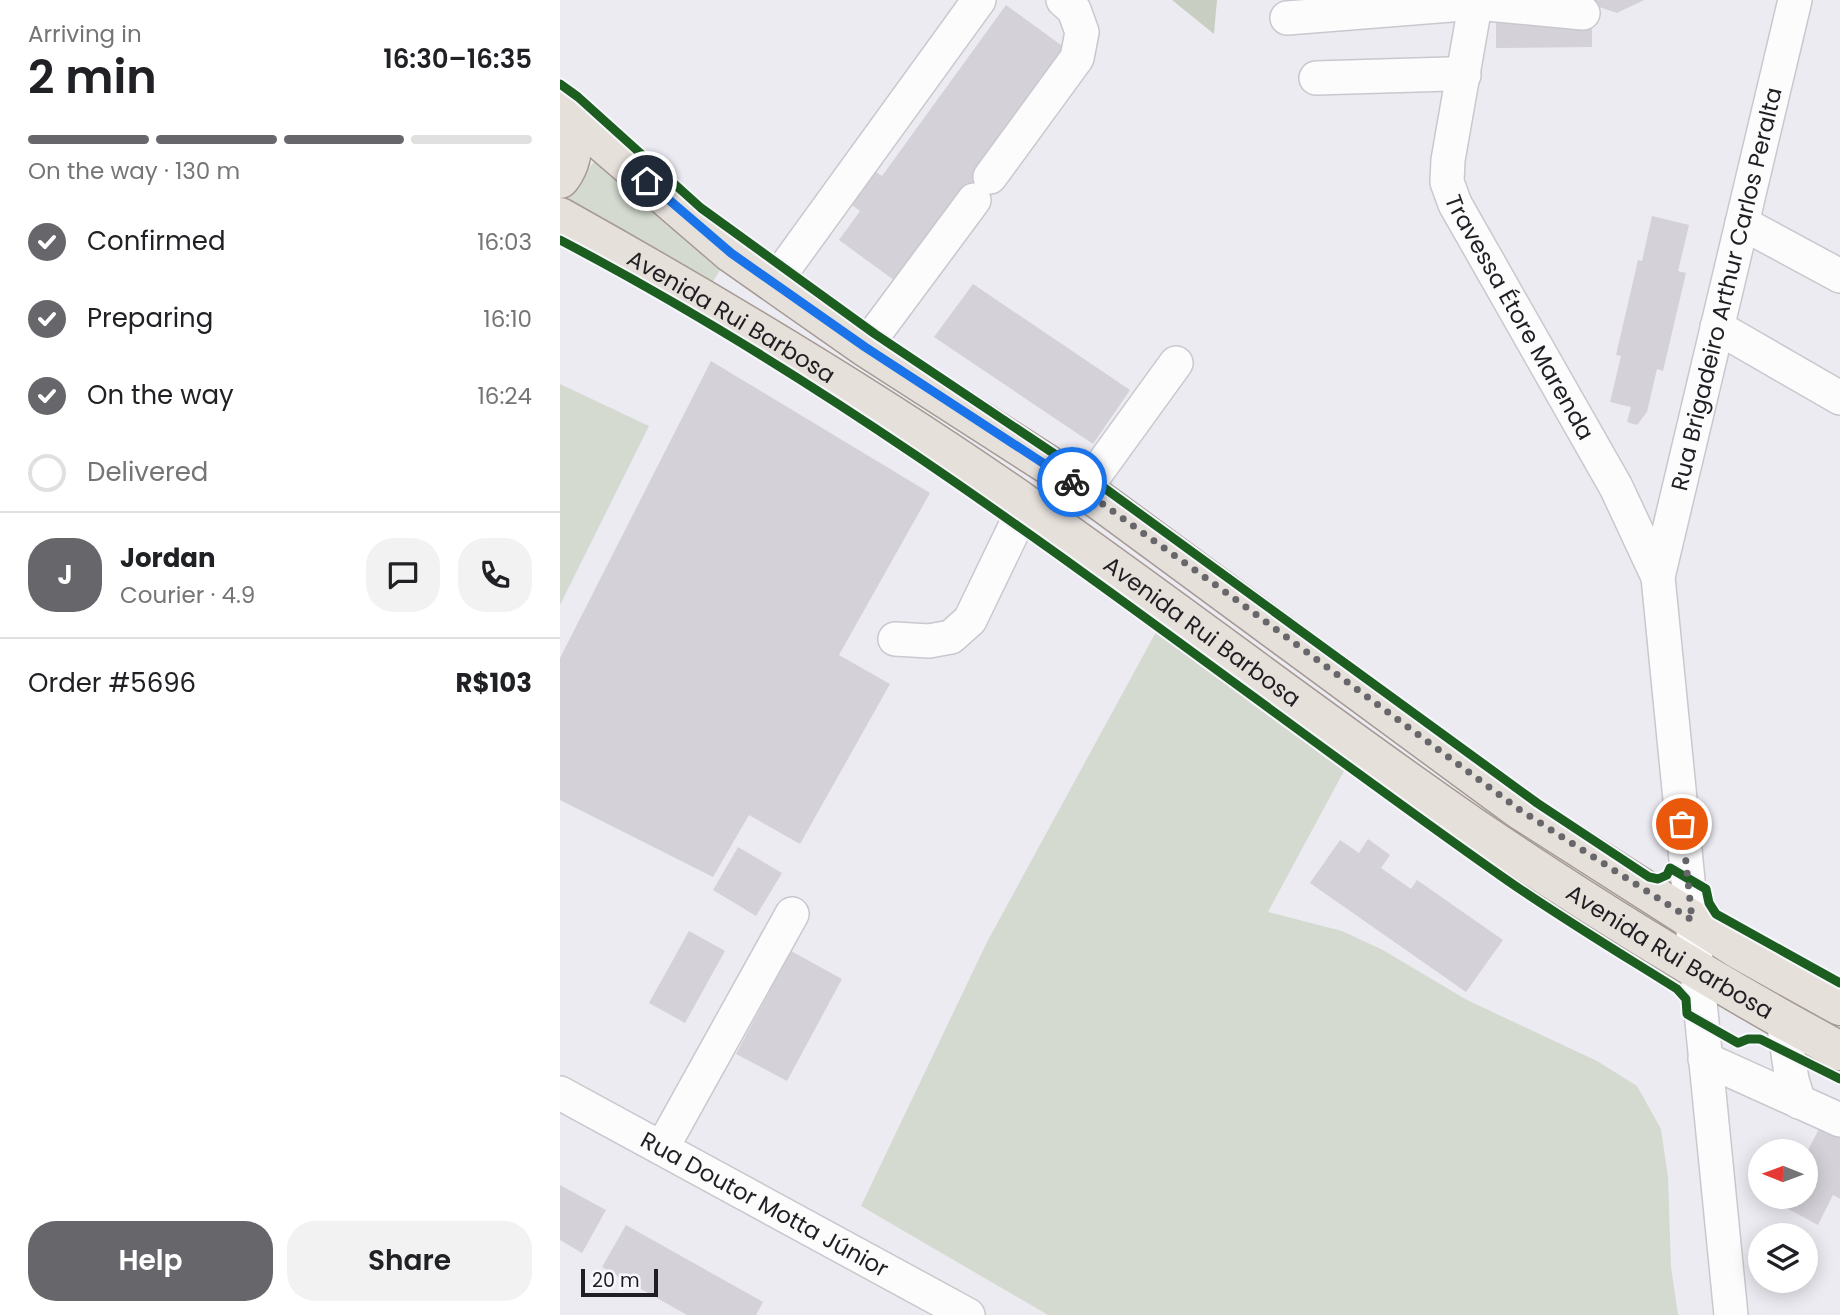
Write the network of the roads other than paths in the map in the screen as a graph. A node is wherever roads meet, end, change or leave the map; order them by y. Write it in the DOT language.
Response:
graph roads {
  1 [pos="979,0"];
  2 [pos="1063,0"];
  3 [pos="1795,0"];
  4 [pos="1476,1"];
  5 [pos="1583,13"];
  6 [pos="1287,18"];
  7 [pos="1464,75"];
  8 [pos="1316,78"];
  9 [pos="563,108"];
  10 [pos="560,179"];
  11 [pos="560,216"];
  12 [pos="1742,223"];
  13 [pos="1840,276"];
  14 [pos="774,283"];
  15 [pos="705,298"];
  16 [pos="1717,327"];
  17 [pos="865,347"];
  18 [pos="1176,363"];
  19 [pos="1840,398"];
  20 [pos="1084,490"];
  21 [pos="1026,504"];
  22 [pos="1657,577"];
  23 [pos="895,639"];
  24 [pos="792,914"];
  25 [pos="1692,920"];
  26 [pos="1697,971"];
  27 [pos="1840,1006"];
  28 [pos="1783,1020"];
  29 [pos="1840,1051"];
  30 [pos="1705,1059"];
  31 [pos="560,1093"];
  32 [pos="1799,1102"];
  33 [pos="1840,1121"];
  34 [pos="662,1148"];
  35 [pos="968,1315"];
  36 [pos="1731,1315"];
  1 -- 14 [label="street"];
  2 -- 17 [label="street"];
  3 -- 12 [label="street, Rua Brigadeiro Arthur Carlos Peralta"];
  4 -- 5 [label="street"];
  4 -- 6 [label="street"];
  4 -- 7 [label="street, Travessa Étore Marenda"];
  7 -- 8 [label="street"];
  7 -- 22 [label="street, Travessa Étore Marenda"];
  9 -- 10 [label="main road"];
  9 -- 14 [label="main road, Avenida Rui Barbosa"];
  11 -- 15 [label="main road, Avenida Rui Barbosa"];
  12 -- 13 [label="street"];
  12 -- 16 [label="street, Rua Brigadeiro Arthur Carlos Peralta"];
  14 -- 17 [label="main road, Avenida Rui Barbosa"];
  15 -- 17 [label="main road"];
  15 -- 21 [label="main road, Avenida Rui Barbosa"];
  16 -- 19 [label="street"];
  16 -- 22 [label="street, Rua Brigadeiro Arthur Carlos Peralta"];
  17 -- 20 [label="main road, Avenida Rui Barbosa"];
  18 -- 20 [label="street"];
  20 -- 25 [label="main road, Avenida Rui Barbosa"];
  21 -- 23 [label="street"];
  21 -- 26 [label="main road, Avenida Rui Barbosa"];
  22 -- 25 [label="street"];
  24 -- 34 [label="street"];
  25 -- 26 [label="street"];
  25 -- 27 [label="main road, Avenida Rui Barbosa"];
  26 -- 28 [label="main road, Avenida Rui Barbosa"];
  26 -- 30 [label="street"];
  28 -- 29 [label="main road, Avenida Rui Barbosa"];
  28 -- 32 [label="street"];
  30 -- 32 [label="street"];
  30 -- 36 [label="street"];
  31 -- 34 [label="street, Rua Doutor Motta Júnior"];
  32 -- 33 [label="street"];
  34 -- 35 [label="street, Rua Doutor Motta Júnior"];
}
